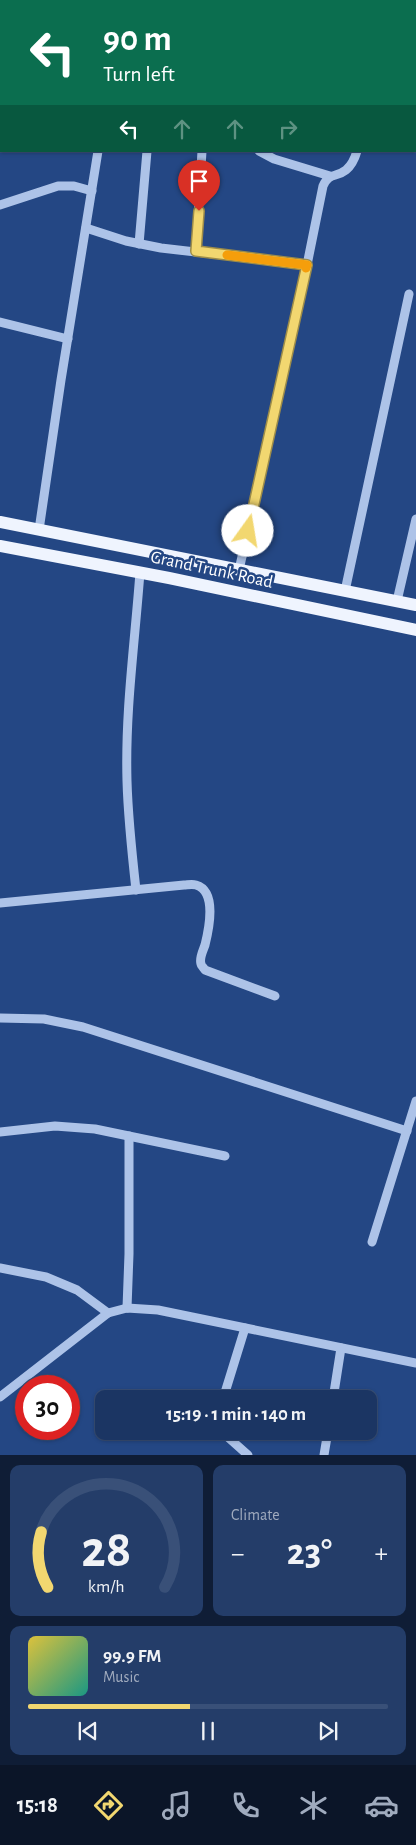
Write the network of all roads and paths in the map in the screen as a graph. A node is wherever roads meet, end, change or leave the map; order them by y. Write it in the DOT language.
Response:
graph roads {
  1 [pos="98,152"];
  2 [pos="147,152"];
  3 [pos="202,152"];
  4 [pos="261,152"];
  5 [pos="357,152"];
  6 [pos="330,176"];
  7 [pos="92,191"];
  8 [pos="0,205"];
  9 [pos="86,228"];
  10 [pos="139,244"];
  11 [pos="196,251"];
  12 [pos="307,265"];
  13 [pos="409,294"];
  14 [pos="0,322"];
  15 [pos="68,339"];
  16 [pos="416,519"];
  17 [pos="0,522"];
  18 [pos="39,530"];
  19 [pos="0,546"];
  20 [pos="240,570"];
  21 [pos="140,572"];
  22 [pos="345,591"];
  23 [pos="397,601"];
  24 [pos="416,605"];
  25 [pos="416,630"];
  26 [pos="136,890"];
  27 [pos="0,904"];
  28 [pos="275,996"];
  29 [pos="0,1018"];
  30 [pos="416,1101"];
  31 [pos="413,1121"];
  32 [pos="408,1131"];
  33 [pos="0,1132"];
  34 [pos="130,1136"];
  35 [pos="224,1156"];
  36 [pos="372,1242"];
  37 [pos="0,1268"];
  38 [pos="127,1308"];
  39 [pos="108,1312"];
  40 [pos="245,1328"];
  41 [pos="341,1348"];
  42 [pos="416,1363"];
  43 [pos="226,1390"];
  44 [pos="334,1390"];
  45 [pos="0,1397"];
  46 [pos="231,1440"];
  47 [pos="326,1440"];
  48 [pos="248,1455"];
  49 [pos="324,1455"];
  1 -- 7 [label="street"];
  2 -- 10 [label="street"];
  3 -- 11 [label="street"];
  4 -- 6 [label="street"];
  5 -- 6 [label="street"];
  6 -- 12 [label="street"];
  7 -- 8 [label="street"];
  7 -- 9 [label="street"];
  9 -- 10 [label="street"];
  9 -- 15 [label="street"];
  10 -- 11 [label="street"];
  11 -- 12 [label="street"];
  12 -- 20 [label="street"];
  13 -- 22 [label="street"];
  14 -- 15 [label="street"];
  15 -- 18 [label="street"];
  16 -- 23 [label="street"];
  17 -- 18 [label="main road, Grand Trunk Road"];
  18 -- 20 [label="main road, Grand Trunk Road"];
  19 -- 21 [label="main road, Grand Trunk Road"];
  20 -- 22 [label="main road, Grand Trunk Road"];
  21 -- 25 [label="main road, Grand Trunk Road"];
  21 -- 26 [label="street"];
  22 -- 23 [label="main road, Grand Trunk Road"];
  23 -- 24 [label="main road, Grand Trunk Road"];
  26 -- 27 [label="street"];
  26 -- 28 [label="street"];
  29 -- 32 [label="street"];
  30 -- 31 [label="street"];
  31 -- 32 [label="street"];
  32 -- 36 [label="street"];
  33 -- 34 [label="street"];
  34 -- 35 [label="street"];
  34 -- 38 [label="street"];
  37 -- 39 [label="street"];
  38 -- 39 [label="street"];
  38 -- 40 [label="street"];
  39 -- 45 [label="street"];
  40 -- 41 [label="street"];
  40 -- 43 [label="street"];
  41 -- 42 [label="street"];
  41 -- 44 [label="street"];
  46 -- 48 [label="street"];
  47 -- 49 [label="street"];
}
